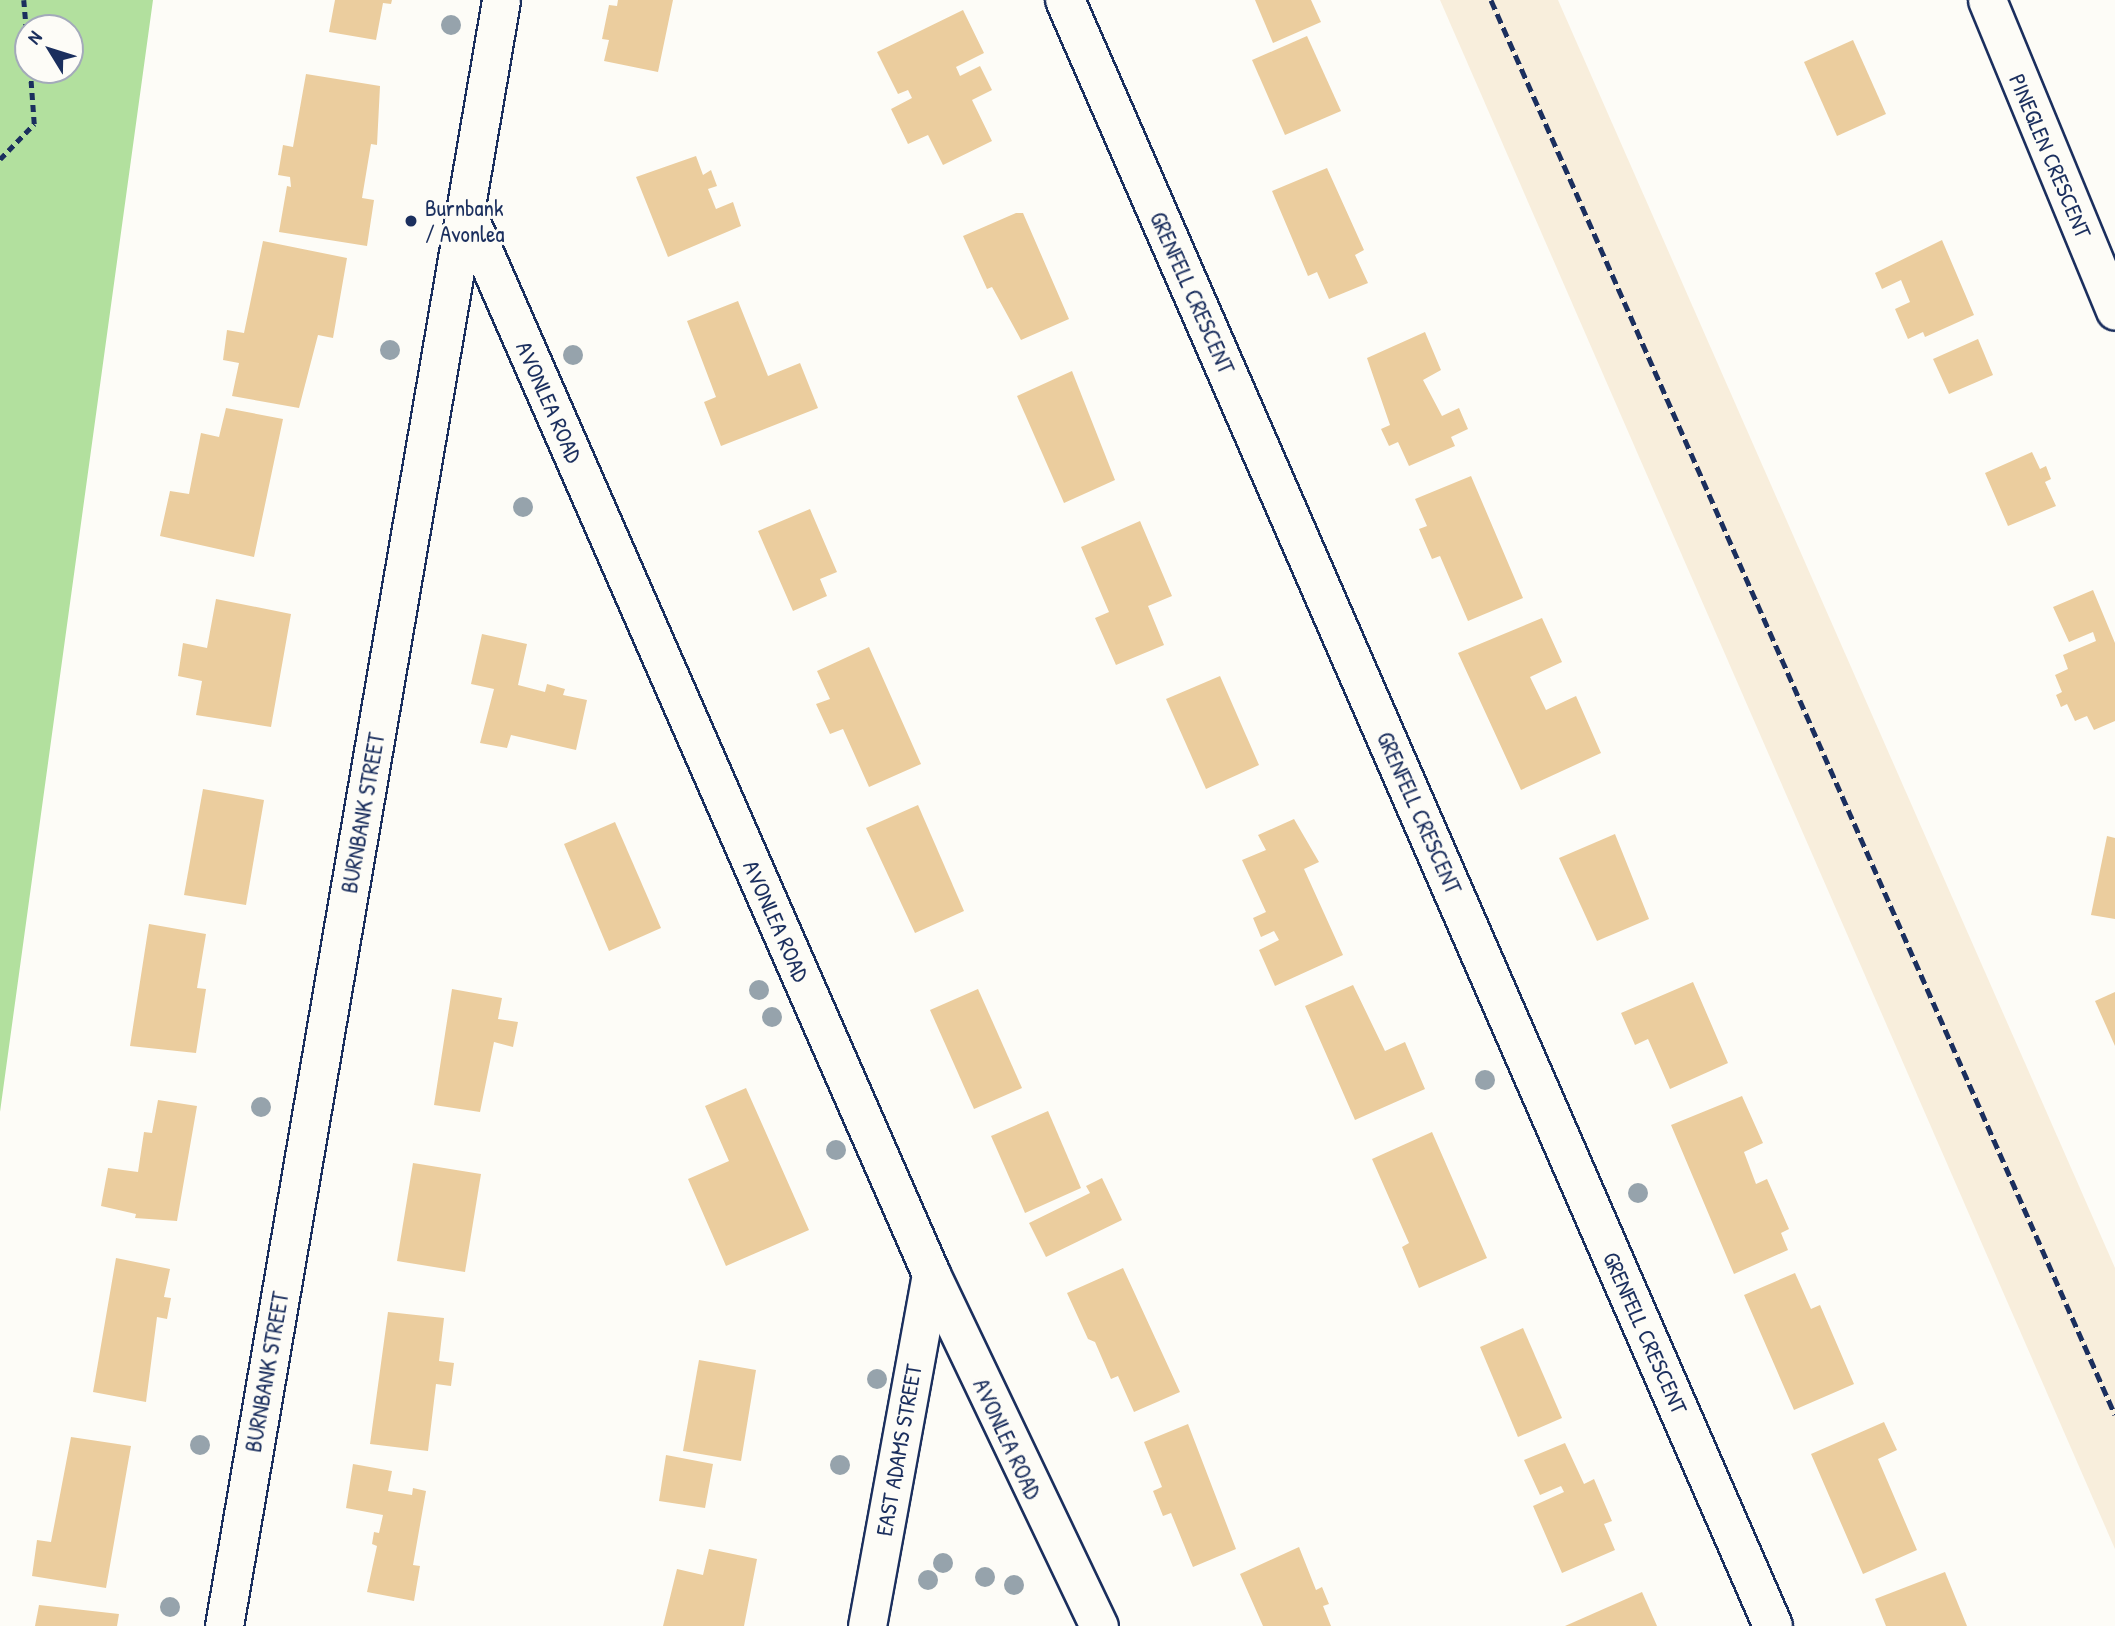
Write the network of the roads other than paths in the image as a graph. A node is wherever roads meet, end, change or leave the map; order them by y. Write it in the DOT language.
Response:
graph roads {
  1 [pos="501,0"];
  2 [pos="1065,0"];
  3 [pos="1987,0"];
  4 [pos="466,211"];
  5 [pos="2115,311"];
  6 [pos="931,1274"];
  7 [pos="224,1626"];
  8 [pos="867,1626"];
  9 [pos="1098,1626"];
  10 [pos="1773,1626"];
  1 -- 4 [label="street, BURNBANK STREET"];
  2 -- 10 [label="street, GRENFELL CRESCENT"];
  3 -- 5 [label="street, PINEGLEN CRESCENT"];
  4 -- 6 [label="street, AVONLEA ROAD"];
  4 -- 7 [label="street, BURNBANK STREET"];
  6 -- 8 [label="street, EAST ADAMS STREET"];
  6 -- 9 [label="street, AVONLEA ROAD"];
}
